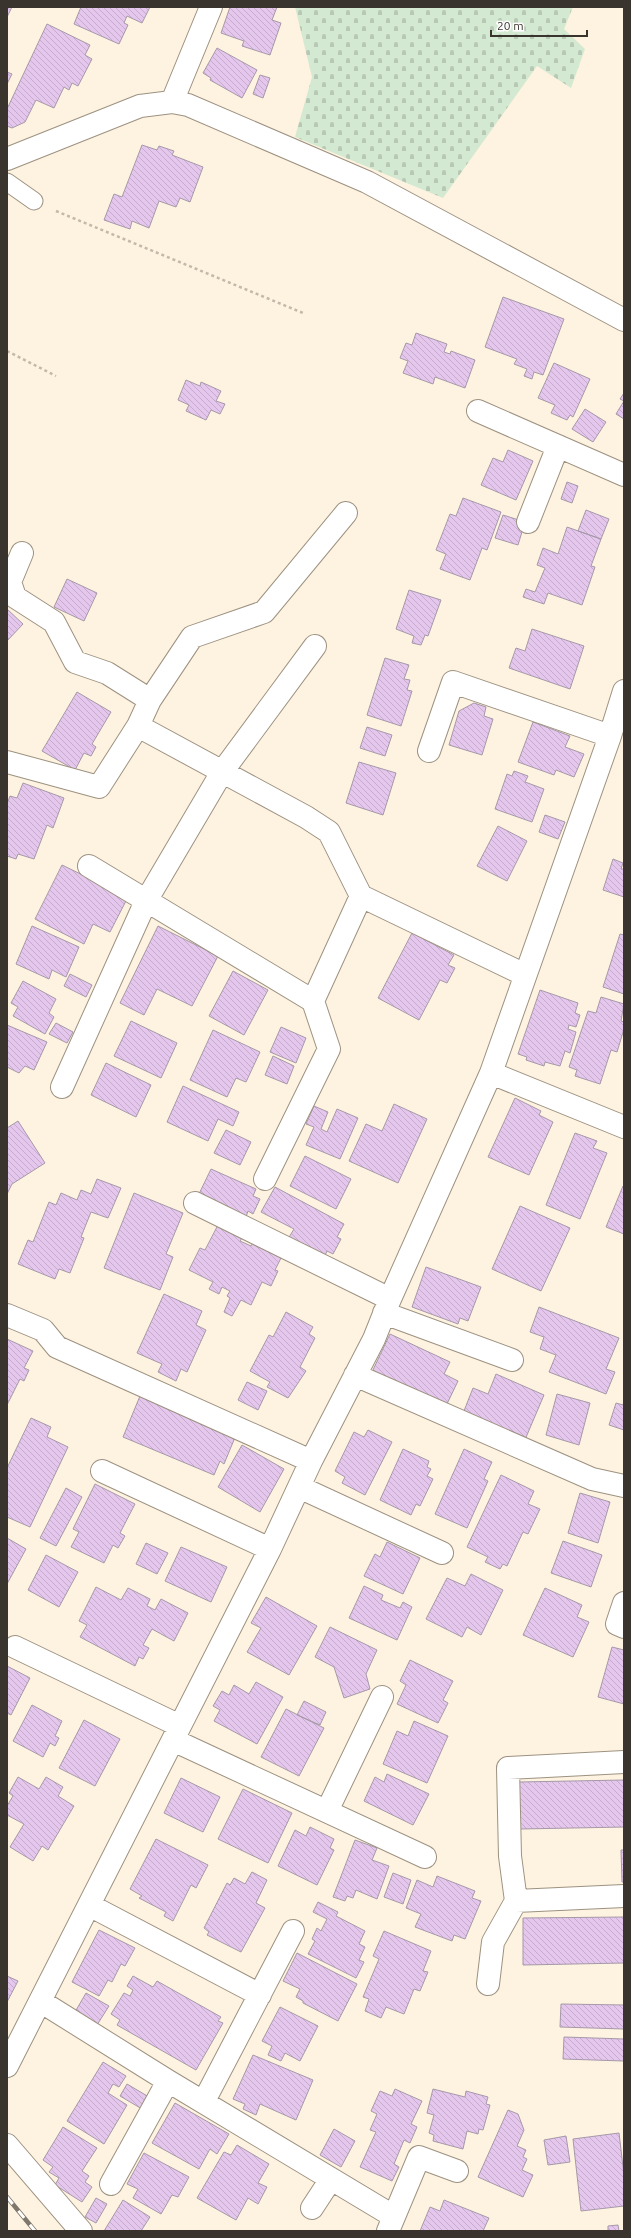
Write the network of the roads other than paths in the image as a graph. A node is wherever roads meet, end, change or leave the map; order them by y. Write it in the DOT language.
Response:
graph roads {
  1 [pos="211,7"];
  2 [pos="172,102"];
  3 [pos="7,159"];
  4 [pos="7,182"];
  5 [pos="34,201"];
  6 [pos="624,320"];
  7 [pos="478,411"];
  8 [pos="558,446"];
  9 [pos="624,475"];
  10 [pos="346,513"];
  11 [pos="528,522"];
  12 [pos="22,553"];
  13 [pos="315,646"];
  14 [pos="624,691"];
  15 [pos="150,700"];
  16 [pos="138,726"];
  17 [pos="610,736"];
  18 [pos="429,751"];
  19 [pos="7,762"];
  20 [pos="222,772"];
  21 [pos="89,866"];
  22 [pos="361,896"];
  23 [pos="146,901"];
  24 [pos="525,975"];
  25 [pos="313,1001"];
  26 [pos="491,1073"];
  27 [pos="62,1087"];
  28 [pos="624,1127"];
  29 [pos="265,1179"];
  30 [pos="195,1203"];
  31 [pos="387,1306"];
  32 [pos="7,1316"];
  33 [pos="512,1360"];
  34 [pos="355,1375"];
  35 [pos="311,1461"];
  36 [pos="102,1471"];
  37 [pos="624,1486"];
  38 [pos="299,1487"];
  39 [pos="270,1549"];
  40 [pos="442,1553"];
  41 [pos="624,1603"];
  42 [pos="624,1627"];
  43 [pos="15,1647"];
  44 [pos="382,1696"];
  45 [pos="177,1733"];
  46 [pos="624,1762"];
  47 [pos="327,1811"];
  48 [pos="425,1857"];
  49 [pos="624,1896"];
  50 [pos="516,1901"];
  51 [pos="89,1905"];
  52 [pos="293,1931"];
  53 [pos="488,1984"];
  54 [pos="260,1995"];
  55 [pos="40,2001"];
  56 [pos="7,2066"];
  57 [pos="168,2081"];
  58 [pos="204,2101"];
  59 [pos="7,2145"];
  60 [pos="457,2171"];
  61 [pos="331,2179"];
  62 [pos="111,2184"];
  63 [pos="312,2208"];
  64 [pos="390,2223"];
  65 [pos="81,2231"];
  1 -- 2 [label="street"];
  2 -- 3 [label="street"];
  2 -- 6 [label="street"];
  4 -- 5 [label="lane"];
  7 -- 8 [label="street"];
  8 -- 9 [label="street"];
  8 -- 11 [label="street"];
  10 -- 15 [label="street"];
  12 -- 15 [label="street"];
  13 -- 20 [label="street"];
  14 -- 17 [label="street"];
  15 -- 16 [label="street"];
  16 -- 19 [label="street"];
  16 -- 20 [label="street"];
  17 -- 18 [label="street"];
  17 -- 24 [label="street"];
  20 -- 22 [label="street"];
  20 -- 23 [label="street"];
  21 -- 23 [label="street"];
  22 -- 24 [label="street"];
  22 -- 25 [label="street"];
  23 -- 25 [label="street"];
  23 -- 27 [label="street"];
  24 -- 26 [label="street"];
  25 -- 29 [label="street"];
  26 -- 28 [label="street"];
  26 -- 31 [label="street"];
  30 -- 31 [label="street"];
  31 -- 33 [label="street"];
  31 -- 34 [label="street"];
  32 -- 35 [label="street"];
  34 -- 35 [label="street"];
  34 -- 37 [label="street"];
  35 -- 38 [label="street"];
  36 -- 39 [label="street"];
  38 -- 39 [label="street"];
  38 -- 40 [label="street"];
  39 -- 45 [label="street"];
  41 -- 42 [label="street"];
  43 -- 45 [label="street"];
  44 -- 47 [label="street"];
  45 -- 47 [label="street"];
  45 -- 51 [label="street"];
  46 -- 50 [label="street"];
  47 -- 48 [label="street"];
  49 -- 50 [label="street"];
  50 -- 53 [label="street"];
  51 -- 54 [label="street"];
  51 -- 55 [label="street"];
  52 -- 54 [label="street"];
  54 -- 58 [label="street"];
  55 -- 56 [label="street"];
  55 -- 57 [label="street"];
  57 -- 58 [label="street"];
  57 -- 62 [label="street"];
  58 -- 61 [label="street"];
  59 -- 65 [label="street"];
  60 -- 64 [label="street"];
  61 -- 63 [label="street"];
  61 -- 64 [label="street"];
}
